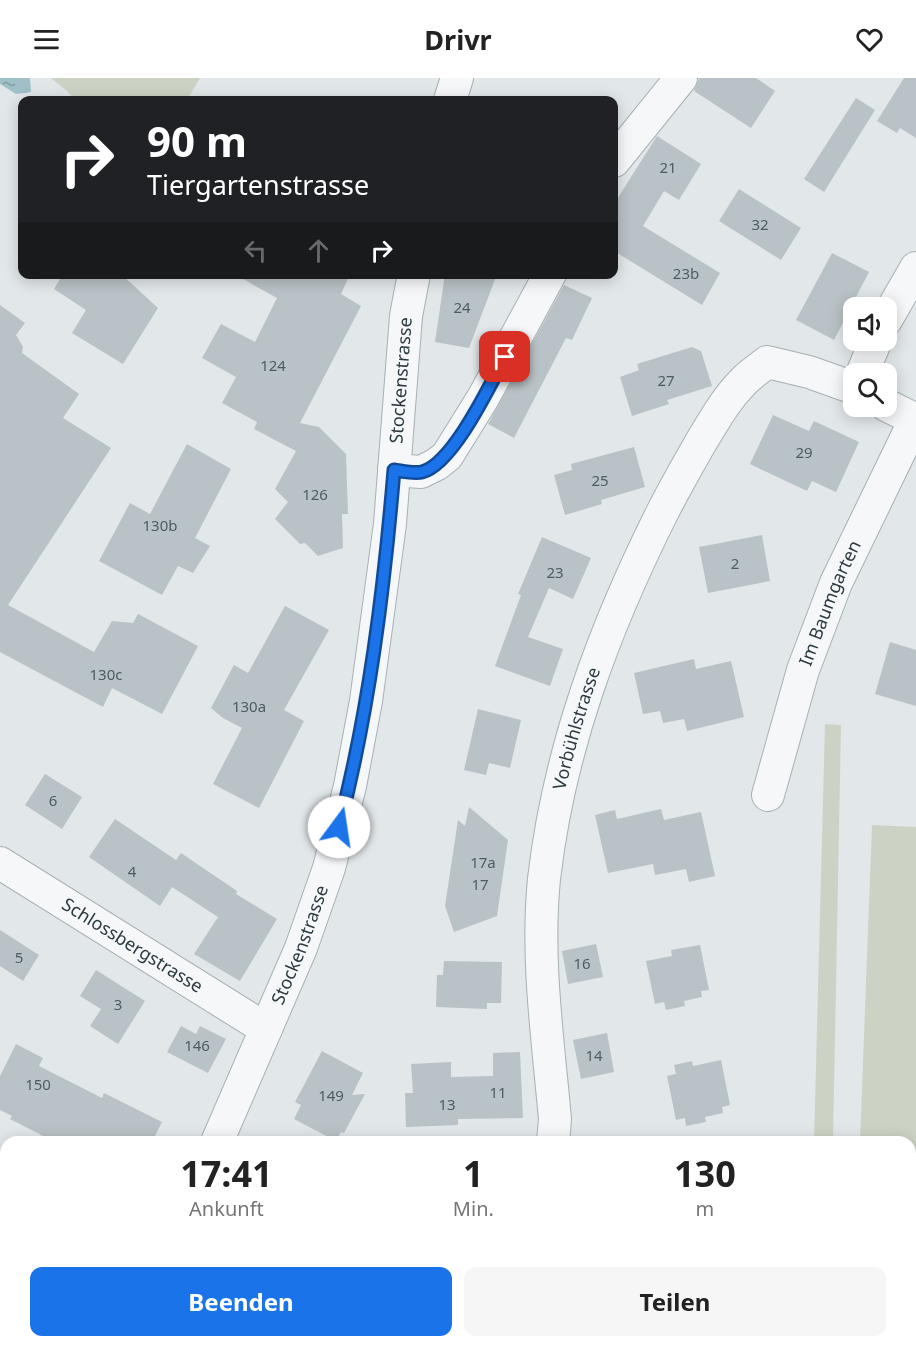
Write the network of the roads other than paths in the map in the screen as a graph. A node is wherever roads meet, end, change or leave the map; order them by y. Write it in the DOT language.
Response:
graph roads {
  1 [pos="457,78"];
  2 [pos="681,78"];
  3 [pos="451,96"];
  4 [pos="618,156"];
  5 [pos="916,268"];
  6 [pos="413,279"];
  7 [pos="547,279"];
  8 [pos="897,301"];
  9 [pos="843,384"];
  10 [pos="897,410"];
  11 [pos="916,420"];
  12 [pos="394,470"];
  13 [pos="768,795"];
  14 [pos="0,863"];
  15 [pos="266,1029"];
  16 [pos="220,1136"];
  17 [pos="554,1136"];
  1 -- 3 [label="street"];
  2 -- 4 [label="street"];
  5 -- 8 [label="street"];
  6 -- 12 [label="street, Stockenstrasse"];
  7 -- 12 [label="street"];
  9 -- 17 [label="street, Vorbühlstrasse"];
  10 -- 11 [label="street"];
  11 -- 13 [label="street, Im Baumgarten"];
  12 -- 15 [label="street, Stockenstrasse"];
  14 -- 15 [label="street, Schlossbergstrasse"];
  15 -- 16 [label="street, Stockenstrasse"];
}
